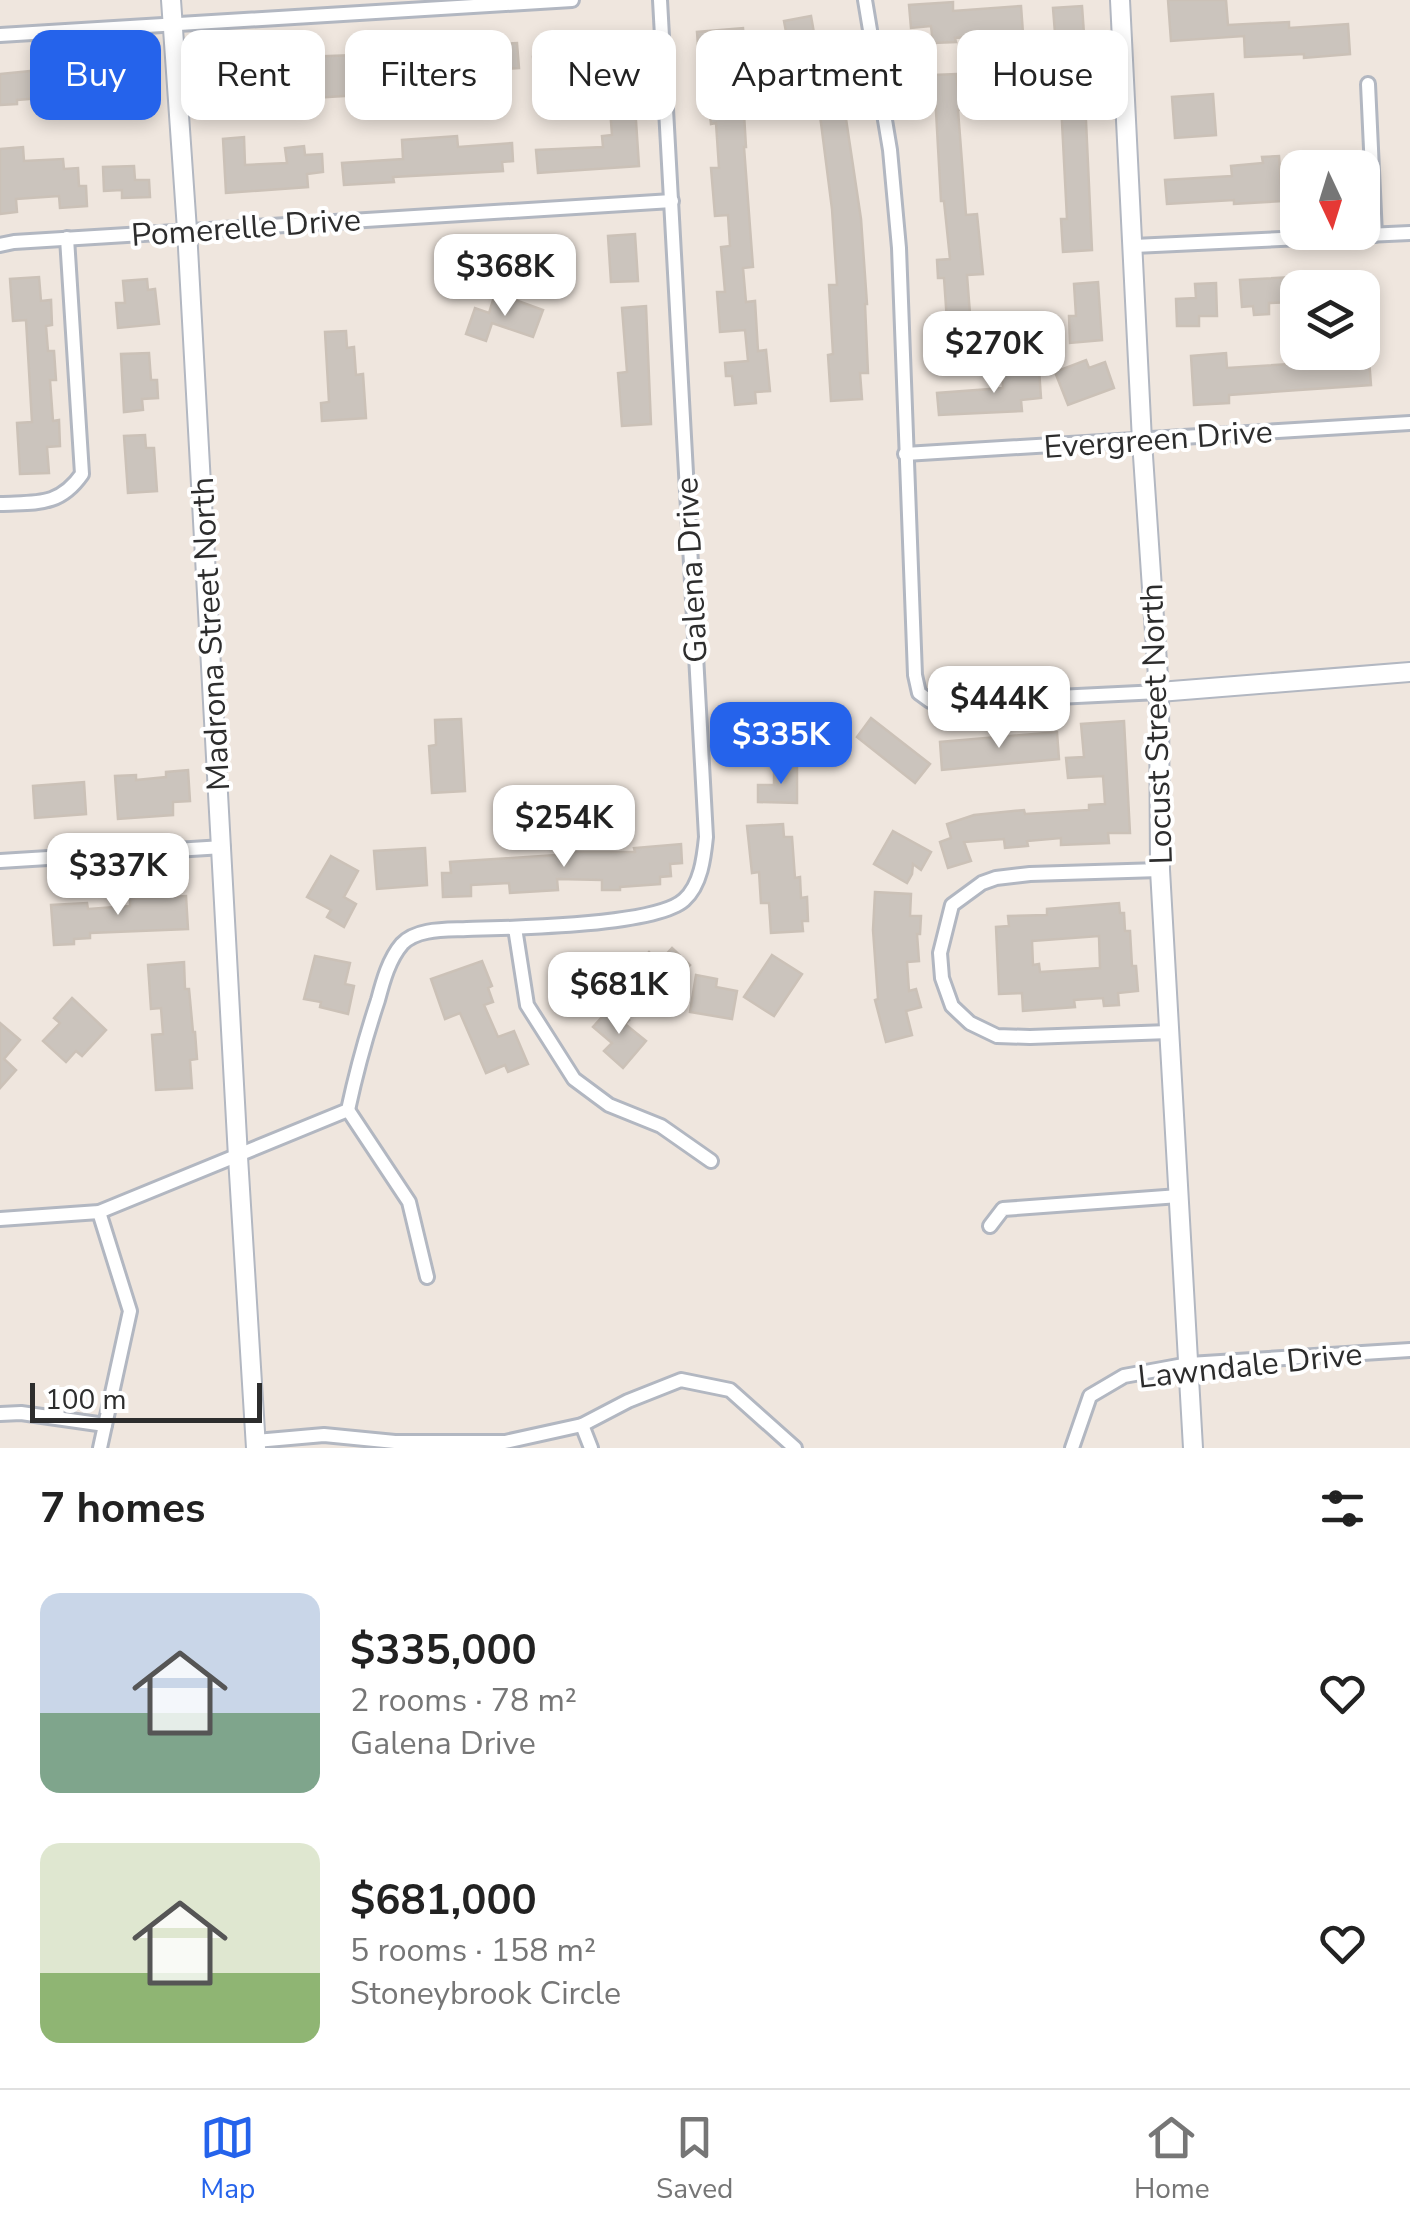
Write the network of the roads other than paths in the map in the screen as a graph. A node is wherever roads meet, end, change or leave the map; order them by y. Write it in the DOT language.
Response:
graph roads {
  1 [pos="171,0"];
  2 [pos="572,0"];
  3 [pos="660,0"];
  4 [pos="864,0"];
  5 [pos="1120,0"];
  6 [pos="172,23"];
  7 [pos="0,35"];
  8 [pos="1368,84"];
  9 [pos="1371,150"];
  10 [pos="672,201"];
  11 [pos="187,230"];
  12 [pos="1410,233"];
  13 [pos="1380,235"];
  14 [pos="67,238"];
  15 [pos="1280,239"];
  16 [pos="0,245"];
  17 [pos="1134,246"];
  18 [pos="1410,423"];
  19 [pos="1142,441"];
  20 [pos="906,454"];
  21 [pos="0,504"];
  22 [pos="1410,672"];
  23 [pos="1159,692"];
  24 [pos="222,847"];
  25 [pos="0,861"];
  26 [pos="1160,870"];
  27 [pos="515,928"];
  28 [pos="1169,1032"];
  29 [pos="348,1110"];
  30 [pos="238,1157"];
  31 [pos="711,1161"];
  32 [pos="1179,1196"];
  33 [pos="99,1212"];
  34 [pos="0,1219"];
  35 [pos="990,1226"];
  36 [pos="427,1277"];
  37 [pos="1410,1350"];
  38 [pos="1188,1364"];
  39 [pos="0,1414"];
  40 [pos="582,1424"];
  41 [pos="105,1425"];
  42 [pos="256,1444"];
  43 [pos="395,1445"];
  44 [pos="100,1448"];
  45 [pos="591,1448"];
  46 [pos="795,1448"];
  47 [pos="1072,1448"];
  48 [pos="1193,1448"];
  1 -- 6 [label="street, Madrona Street North"];
  2 -- 6 [label="street"];
  3 -- 10 [label="street, Galena Drive"];
  4 -- 20 [label="street"];
  5 -- 17 [label="street, Locust Street North"];
  6 -- 7 [label="street"];
  6 -- 11 [label="street, Madrona Street North"];
  8 -- 9 [label="street"];
  10 -- 11 [label="street, Pomerelle Drive"];
  10 -- 27 [label="street, Galena Drive"];
  11 -- 14 [label="street, Pomerelle Drive"];
  11 -- 24 [label="street, Madrona Street North"];
  12 -- 13 [label="street"];
  14 -- 16 [label="street, Pomerelle Drive"];
  14 -- 21 [label="street"];
  15 -- 17 [label="street"];
  17 -- 19 [label="street, Locust Street North"];
  18 -- 19 [label="street, Evergreen Drive"];
  19 -- 20 [label="street, Evergreen Drive"];
  19 -- 23 [label="street, Locust Street North"];
  20 -- 23 [label="street"];
  22 -- 23 [label="street"];
  23 -- 26 [label="street, Locust Street North"];
  24 -- 25 [label="street"];
  24 -- 30 [label="street, Madrona Street North"];
  26 -- 28 [label="street, Locust Street North"];
  26 -- 28 [label="street"];
  27 -- 29 [label="street, Galena Drive"];
  27 -- 31 [label="street"];
  28 -- 32 [label="street, Locust Street North"];
  29 -- 30 [label="street"];
  29 -- 36 [label="street"];
  30 -- 33 [label="street"];
  30 -- 42 [label="street, Madrona Street North"];
  32 -- 35 [label="street"];
  32 -- 38 [label="street, Locust Street North"];
  33 -- 34 [label="street"];
  33 -- 41 [label="street"];
  37 -- 38 [label="street, Lawndale Drive"];
  38 -- 47 [label="street, Lawndale Drive"];
  38 -- 48 [label="street, Locust Street North"];
  39 -- 41 [label="street"];
  40 -- 43 [label="street"];
  40 -- 45 [label="street"];
  40 -- 46 [label="street"];
  41 -- 44 [label="street"];
  42 -- 43 [label="street"];
}
